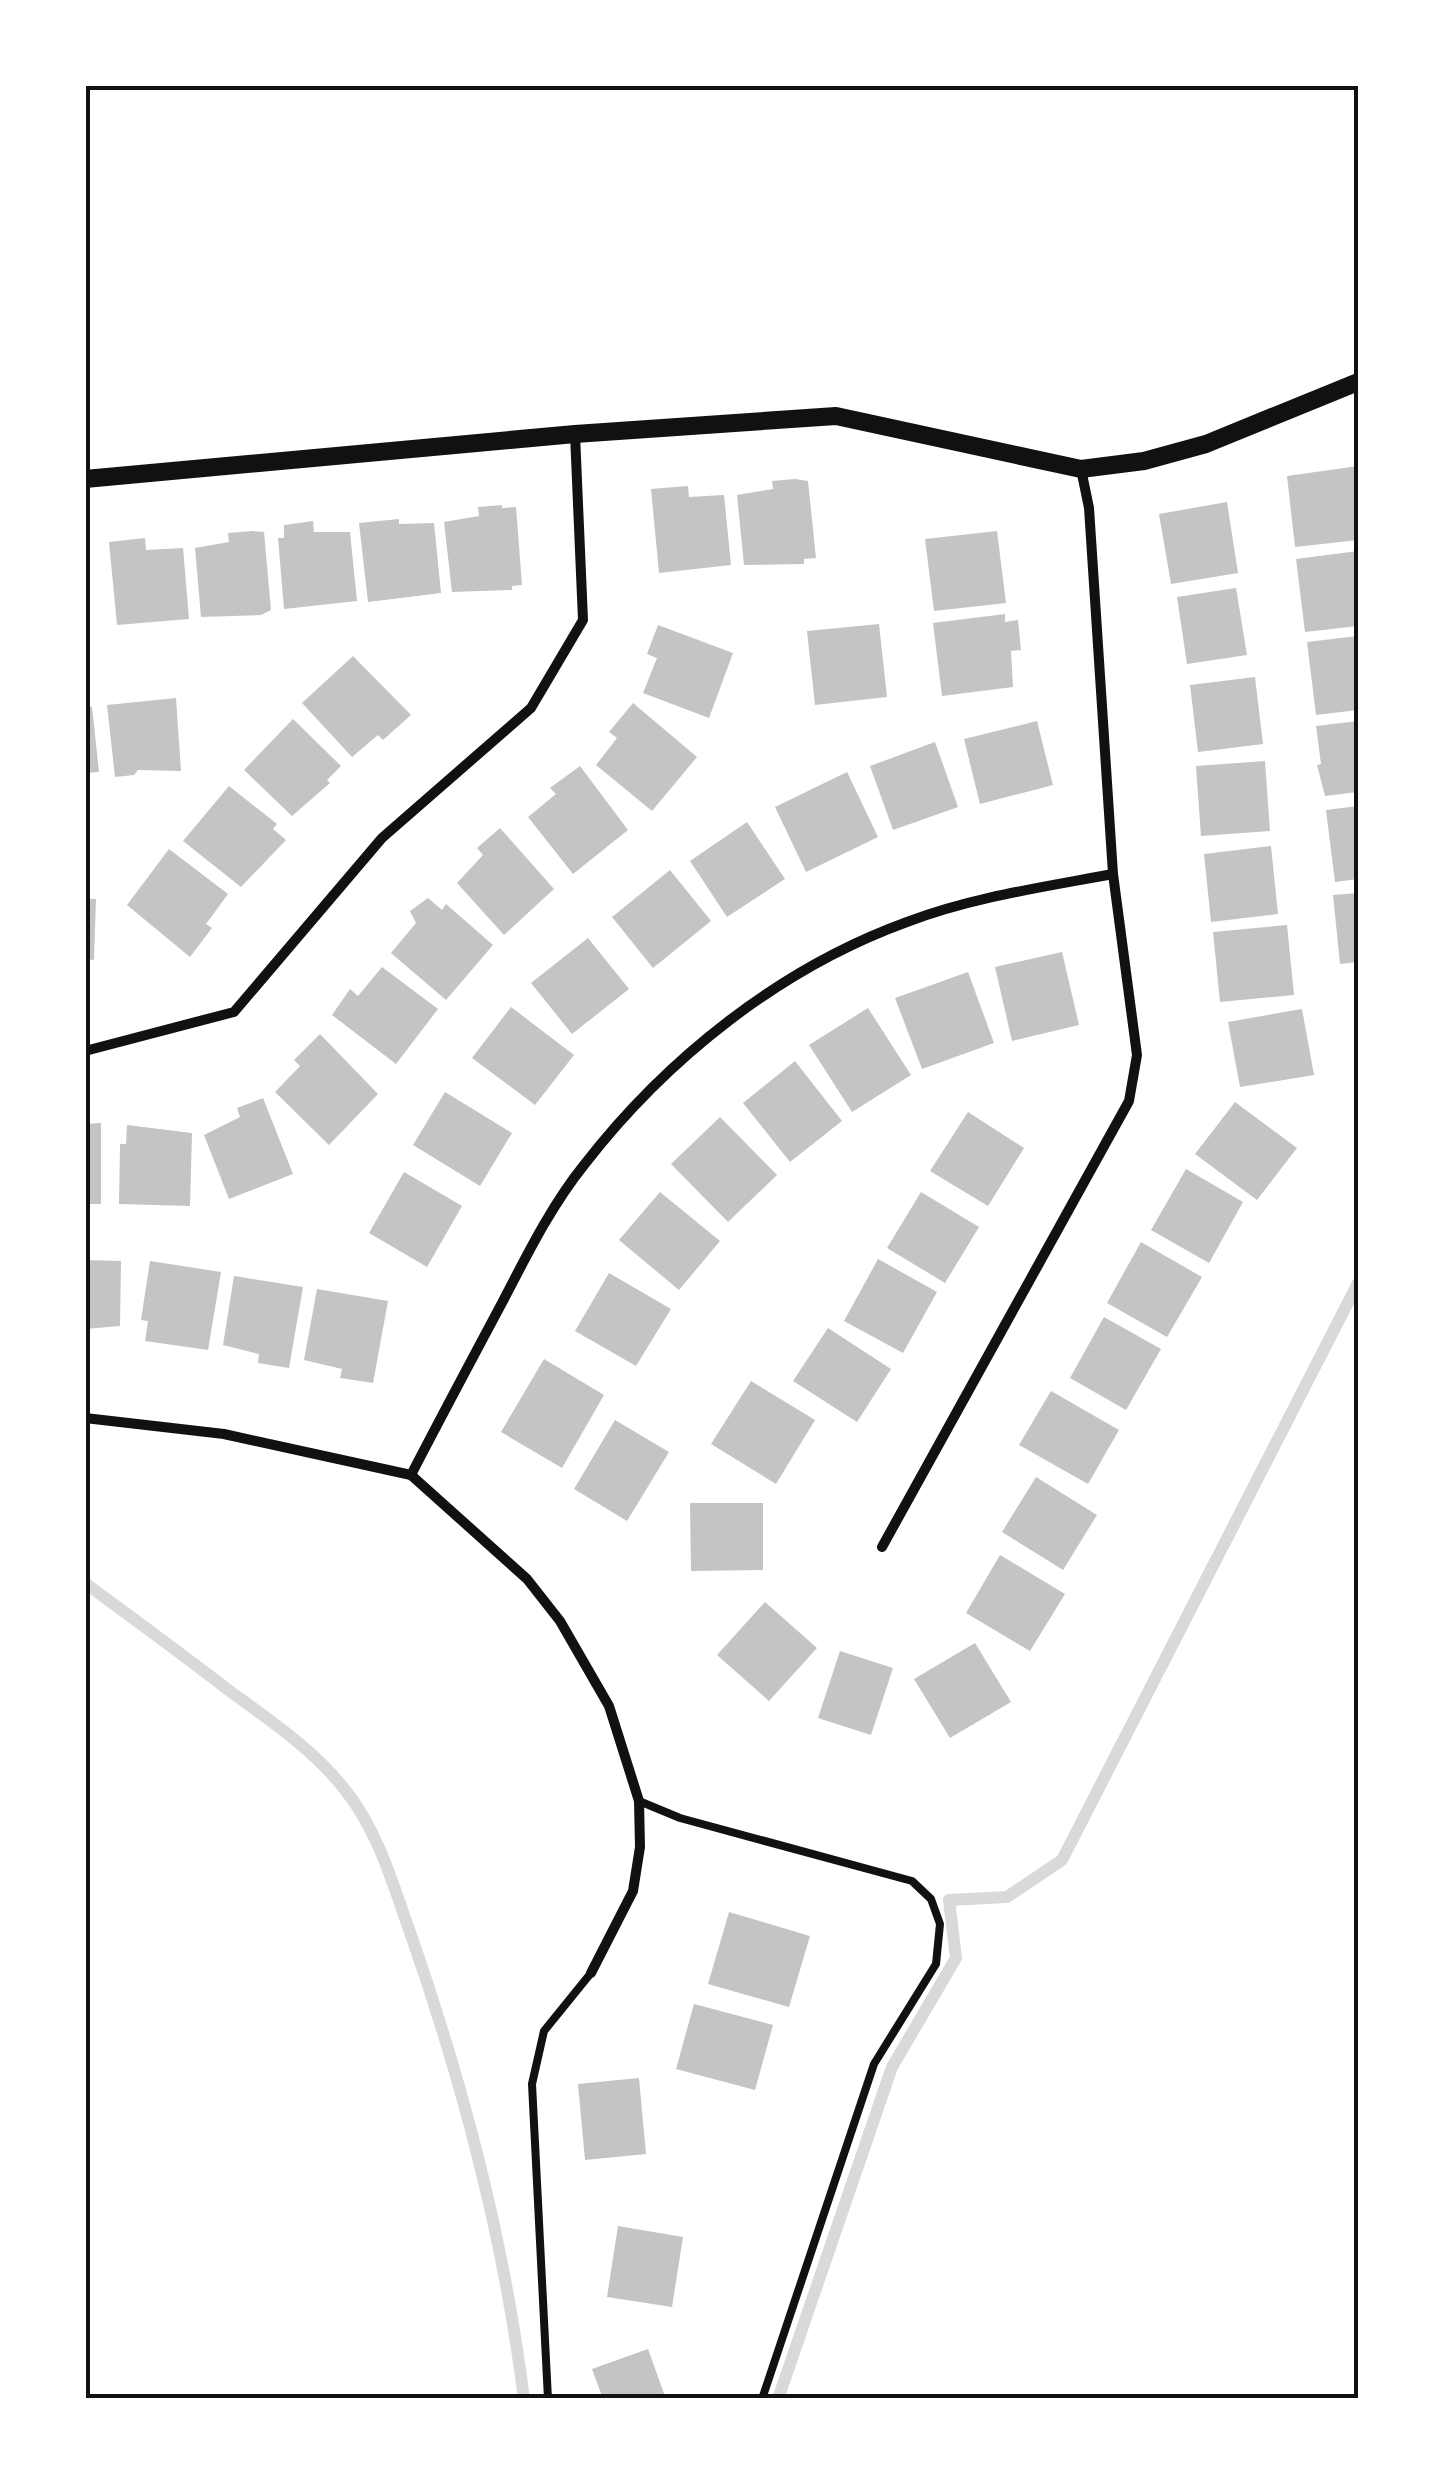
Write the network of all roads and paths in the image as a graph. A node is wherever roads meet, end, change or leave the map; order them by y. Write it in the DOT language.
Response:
graph roads {
  1 [pos="1358,382"];
  2 [pos="574,434"];
  3 [pos="1081,468"];
  4 [pos="85,479"];
  5 [pos="1113,874"];
  6 [pos="85,1051"];
  7 [pos="85,1418"];
  8 [pos="411,1476"];
  9 [pos="882,1547"];
  10 [pos="639,1802"];
  11 [pos="591,1974"];
  12 [pos="548,2399"];
  13 [pos="762,2399"];
  1 -- 3 [label="street"];
  2 -- 3 [label="street"];
  2 -- 4 [label="street"];
  2 -- 6 [label="street"];
  3 -- 5 [label="street"];
  5 -- 8 [label="street"];
  5 -- 9 [label="street"];
  7 -- 8 [label="street"];
  8 -- 10 [label="street"];
  10 -- 11 [label="street"];
  10 -- 13 [label="lane"];
  11 -- 12 [label="lane"];
}
